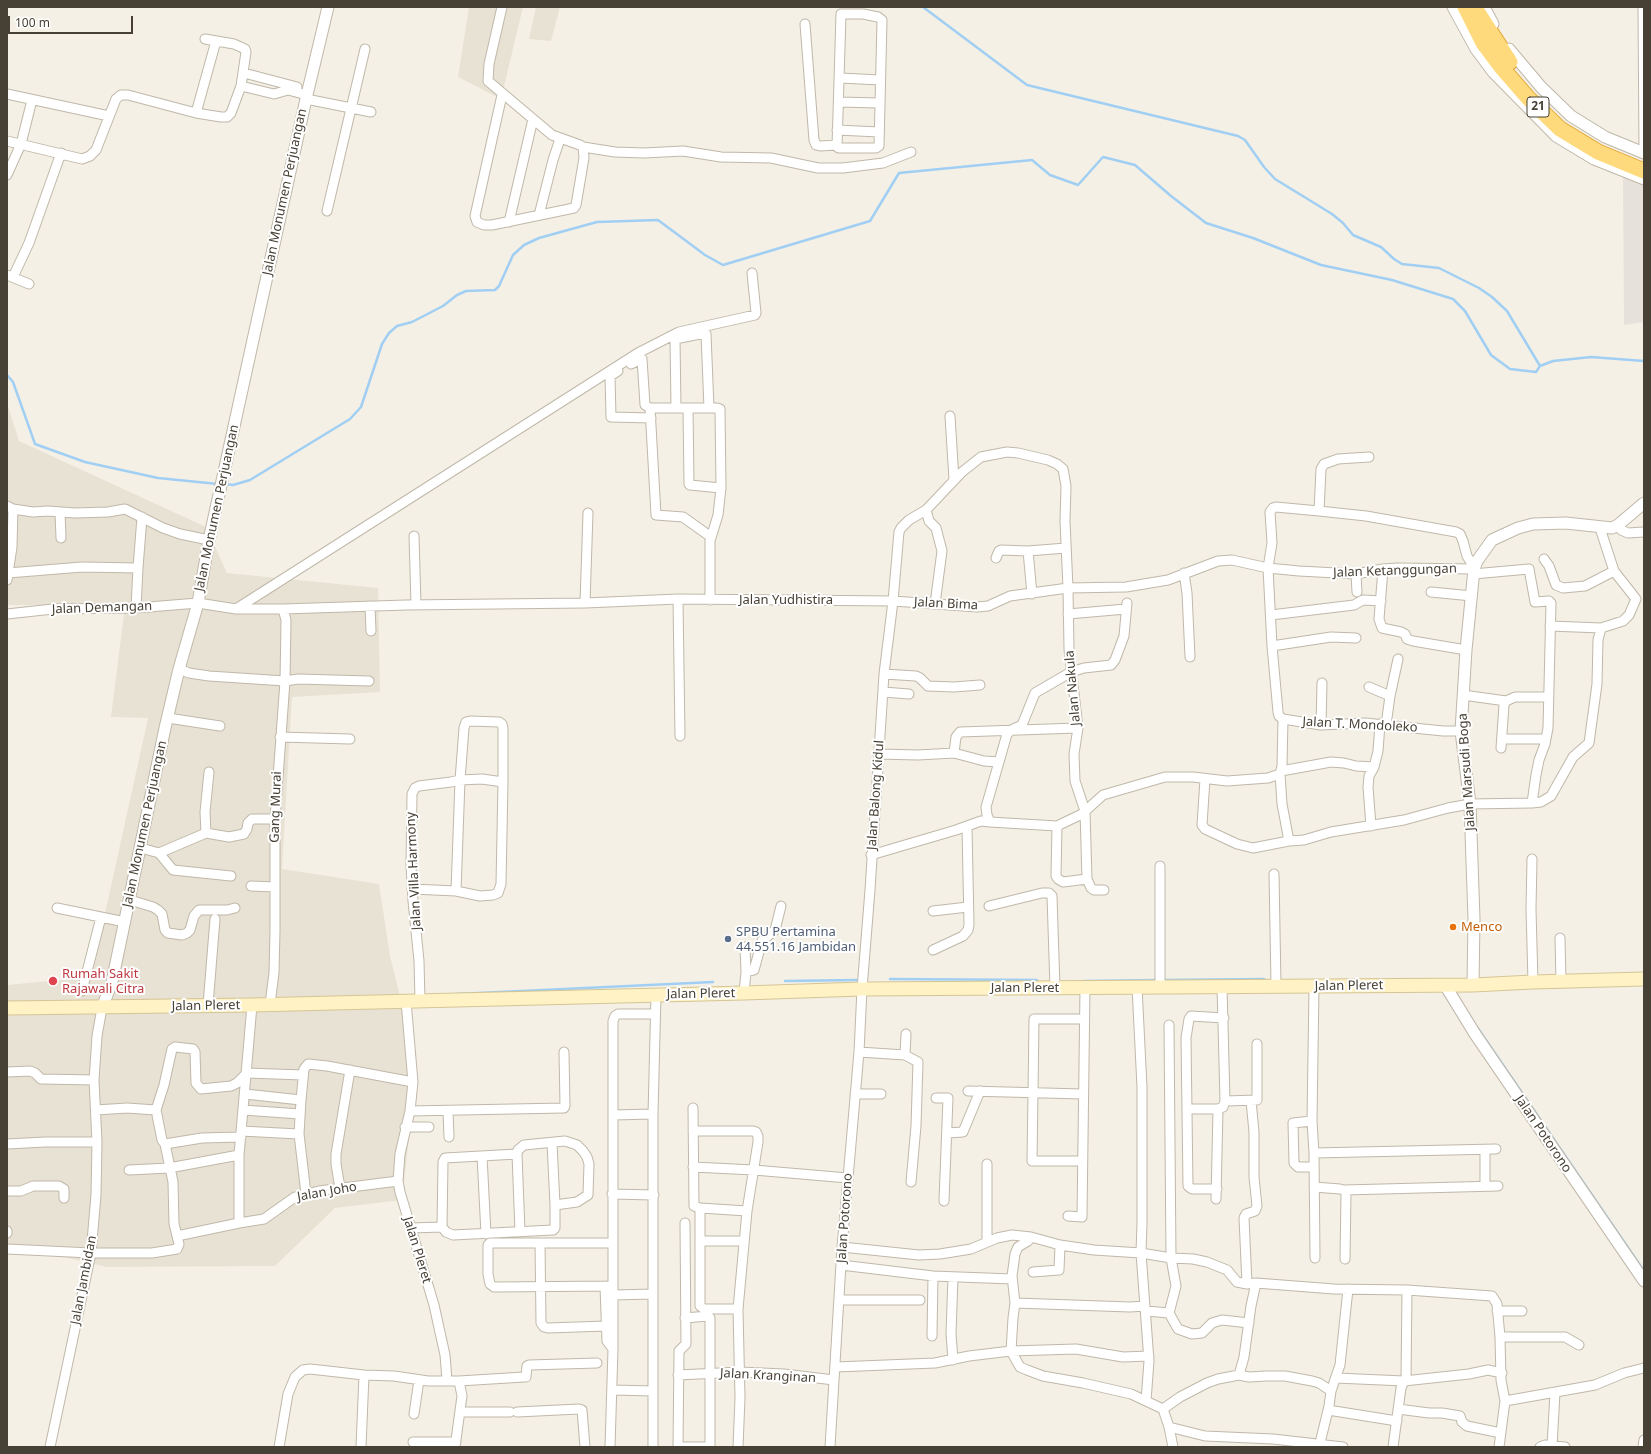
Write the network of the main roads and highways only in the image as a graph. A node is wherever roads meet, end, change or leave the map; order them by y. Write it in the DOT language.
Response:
graph roads {
  1 [pos="1465,7"];
  2 [pos="1475,7"];
  3 [pos="1644,164"];
  4 [pos="1644,171"];
  5 [pos="1644,979"];
  6 [pos="7,1008"];
  1 -- 4 [label="highway, 21"];
  2 -- 3 [label="highway, 21"];
  5 -- 6 [label="main road, Jalan Pleret"];
}
